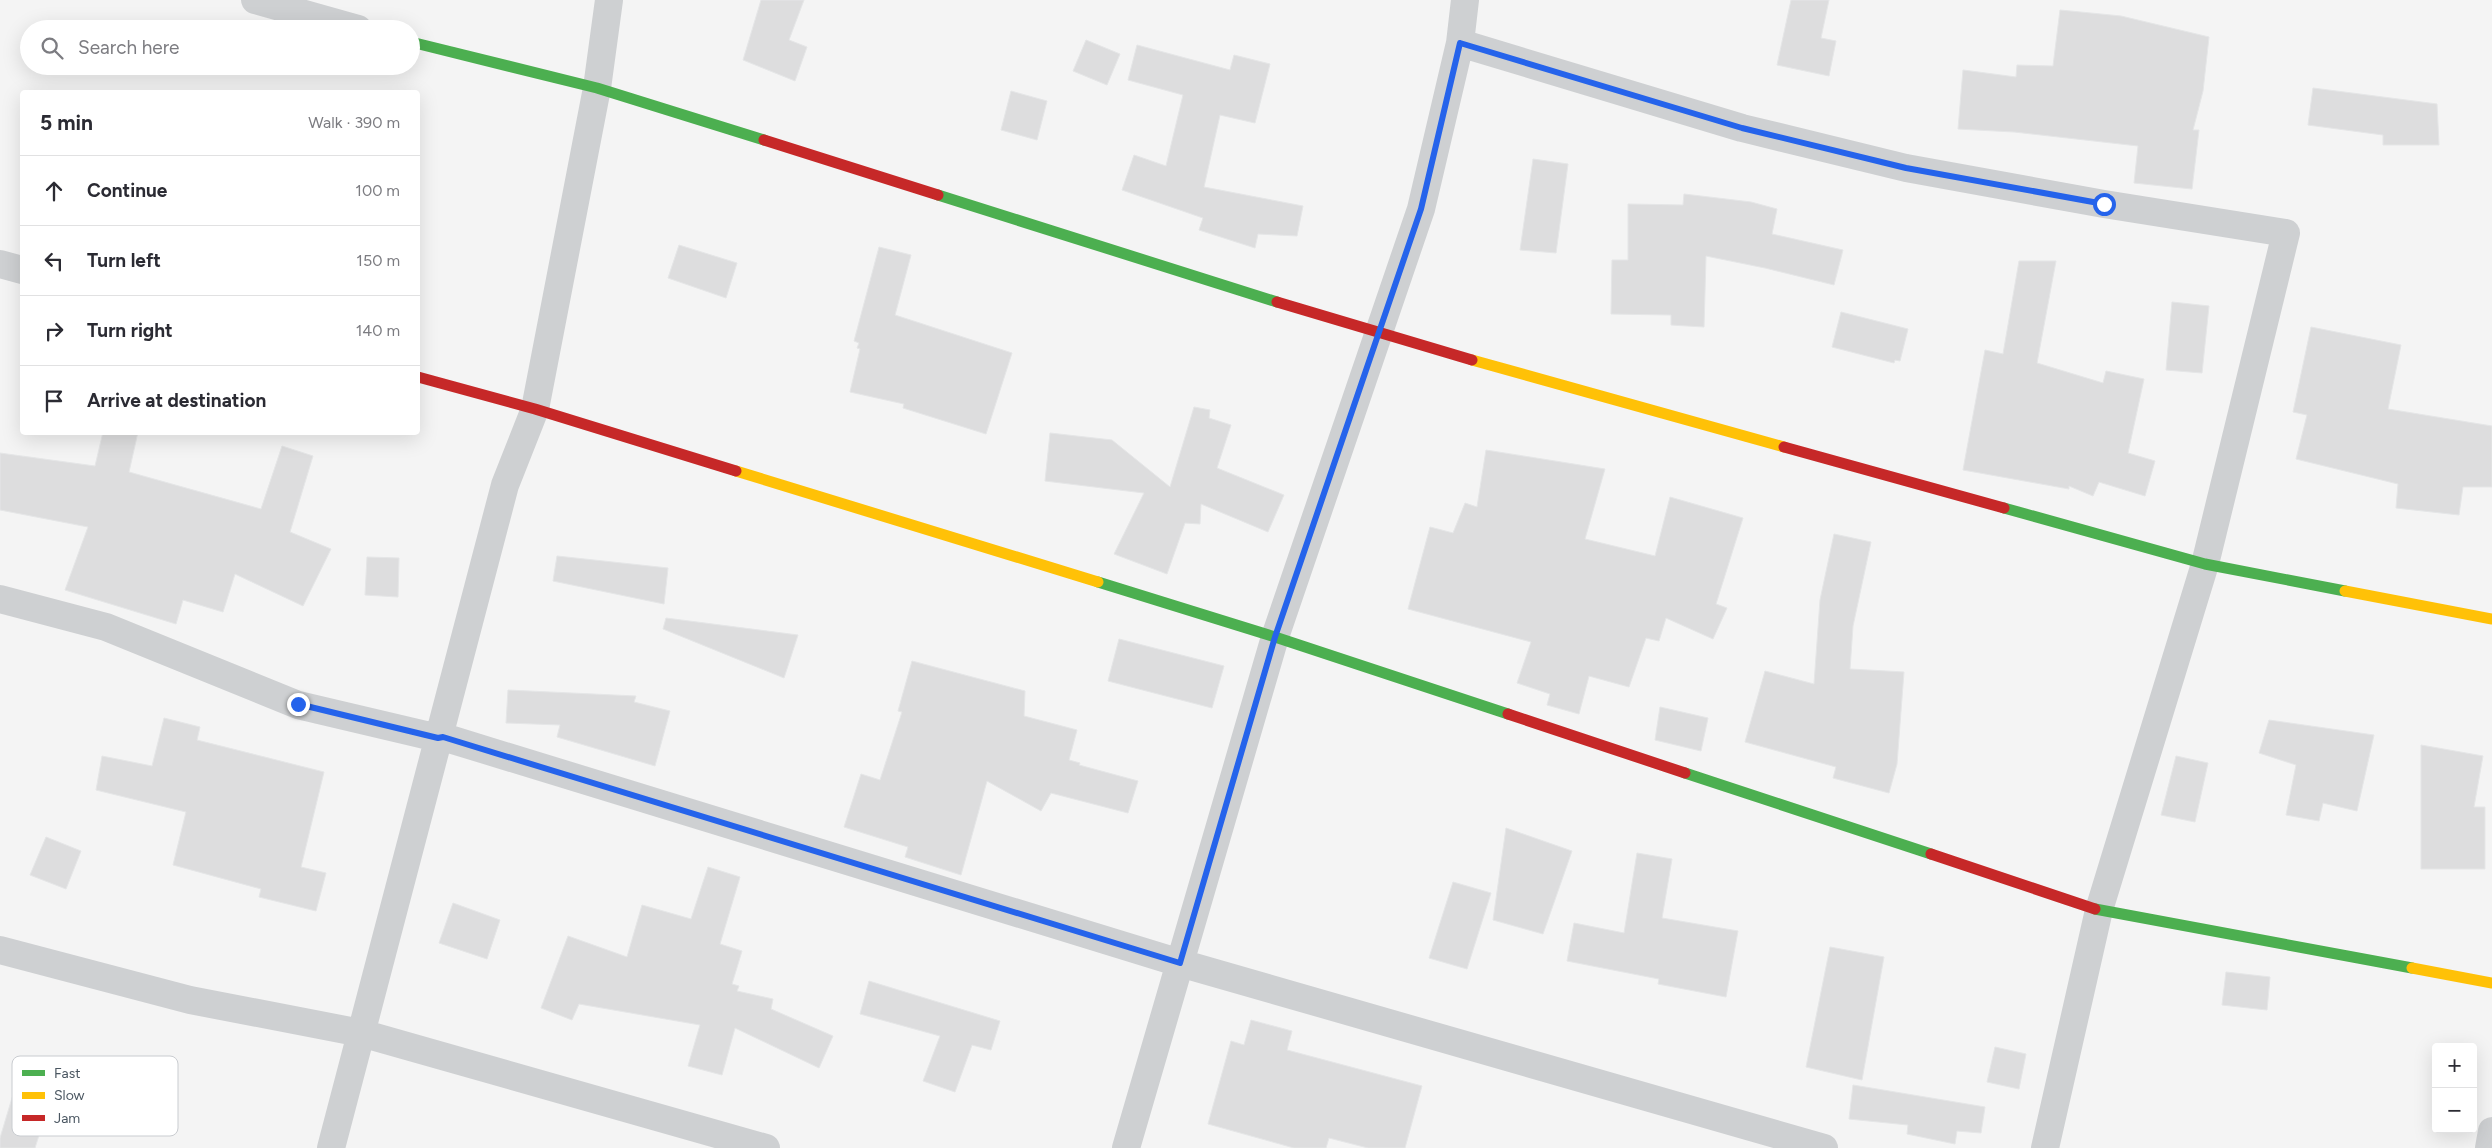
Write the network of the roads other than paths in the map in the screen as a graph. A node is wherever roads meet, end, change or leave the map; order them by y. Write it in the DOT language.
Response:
graph roads {
  1 [pos="255,0"];
  2 [pos="610,0"];
  3 [pos="1466,0"];
  4 [pos="326,20"];
  5 [pos="1460,43"];
  6 [pos="420,44"];
  7 [pos="597,88"];
  8 [pos="0,264"];
  9 [pos="20,269"];
  10 [pos="1378,334"];
  11 [pos="420,379"];
  12 [pos="535,409"];
  13 [pos="2205,564"];
  14 [pos="0,599"];
  15 [pos="2492,619"];
  16 [pos="1275,637"];
  17 [pos="438,738"];
  18 [pos="2098,910"];
  19 [pos="0,950"];
  20 [pos="1180,963"];
  21 [pos="2492,983"];
  22 [pos="361,1033"];
  23 [pos="2492,1131"];
  24 [pos="330,1148"];
  25 [pos="766,1148"];
  26 [pos="1126,1148"];
  27 [pos="1824,1148"];
  28 [pos="2045,1148"];
  29 [pos="2489,1148"];
  1 -- 4 [label="street"];
  2 -- 7 [label="street"];
  3 -- 5 [label="street"];
  5 -- 10 [label="street"];
  5 -- 13 [label="street"];
  6 -- 7 [label="street"];
  7 -- 10 [label="street"];
  7 -- 12 [label="street"];
  8 -- 9 [label="street"];
  10 -- 13 [label="street"];
  10 -- 16 [label="street"];
  11 -- 12 [label="street"];
  12 -- 16 [label="street"];
  12 -- 17 [label="street"];
  13 -- 15 [label="street"];
  13 -- 18 [label="street"];
  14 -- 17 [label="street"];
  16 -- 18 [label="street"];
  16 -- 20 [label="street"];
  17 -- 20 [label="street"];
  17 -- 22 [label="street"];
  18 -- 21 [label="street"];
  18 -- 28 [label="street"];
  19 -- 22 [label="street"];
  20 -- 26 [label="street"];
  20 -- 27 [label="street"];
  22 -- 24 [label="street"];
  22 -- 25 [label="street"];
  23 -- 29 [label="street"];
}
